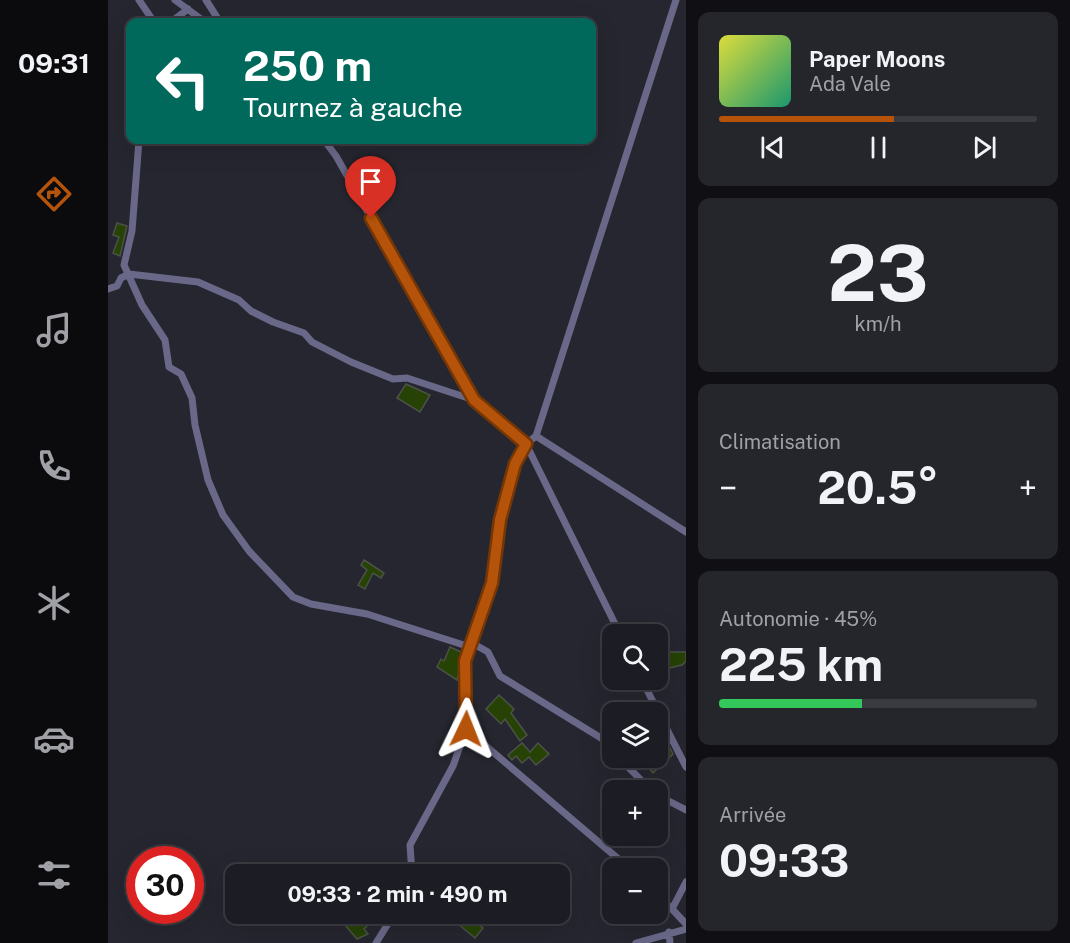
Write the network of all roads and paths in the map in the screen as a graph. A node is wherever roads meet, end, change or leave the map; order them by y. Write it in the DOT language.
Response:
graph roads {
  1 [pos="139,0"];
  2 [pos="175,0"];
  3 [pos="206,0"];
  4 [pos="676,0"];
  5 [pos="188,9"];
  6 [pos="151,18"];
  7 [pos="176,18"];
  8 [pos="200,18"];
  9 [pos="217,18"];
  10 [pos="140,144"];
  11 [pos="326,144"];
  12 [pos="129,274"];
  13 [pos="108,289"];
  14 [pos="474,400"];
  15 [pos="536,436"];
  16 [pos="526,444"];
  17 [pos="686,532"];
  18 [pos="615,624"];
  19 [pos="471,645"];
  20 [pos="647,690"];
  21 [pos="466,729"];
  22 [pos="602,739"];
  23 [pos="686,767"];
  24 [pos="629,768"];
  25 [pos="641,780"];
  26 [pos="668,801"];
  27 [pos="686,810"];
  28 [pos="617,858"];
  29 [pos="411,864"];
  30 [pos="686,882"];
  31 [pos="668,905"];
  32 [pos="672,909"];
  33 [pos="388,924"];
  34 [pos="686,926"];
  35 [pos="669,932"];
  36 [pos="376,943"];
  37 [pos="636,943"];
  38 [pos="670,943"];
  1 -- 6 [label="street"];
  2 -- 5 [label="street"];
  3 -- 9 [label="street"];
  4 -- 15 [label="street"];
  5 -- 7 [label="street"];
  5 -- 8 [label="street"];
  10 -- 12 [label="street"];
  11 -- 14 [label="street"];
  12 -- 13 [label="street"];
  12 -- 14 [label="street"];
  12 -- 19 [label="street"];
  14 -- 16 [label="street"];
  15 -- 16 [label="street"];
  15 -- 17 [label="street"];
  16 -- 18 [label="street"];
  16 -- 19 [label="street"];
  19 -- 21 [label="street"];
  19 -- 22 [label="street"];
  20 -- 23 [label="street"];
  21 -- 28 [label="street"];
  21 -- 29 [label="street"];
  24 -- 25 [label="street"];
  26 -- 27 [label="street"];
  30 -- 32 [label="street"];
  31 -- 32 [label="street"];
  32 -- 34 [label="street"];
  33 -- 36 [label="street"];
  34 -- 35 [label="street"];
  35 -- 37 [label="street"];
  35 -- 38 [label="street"];
}
